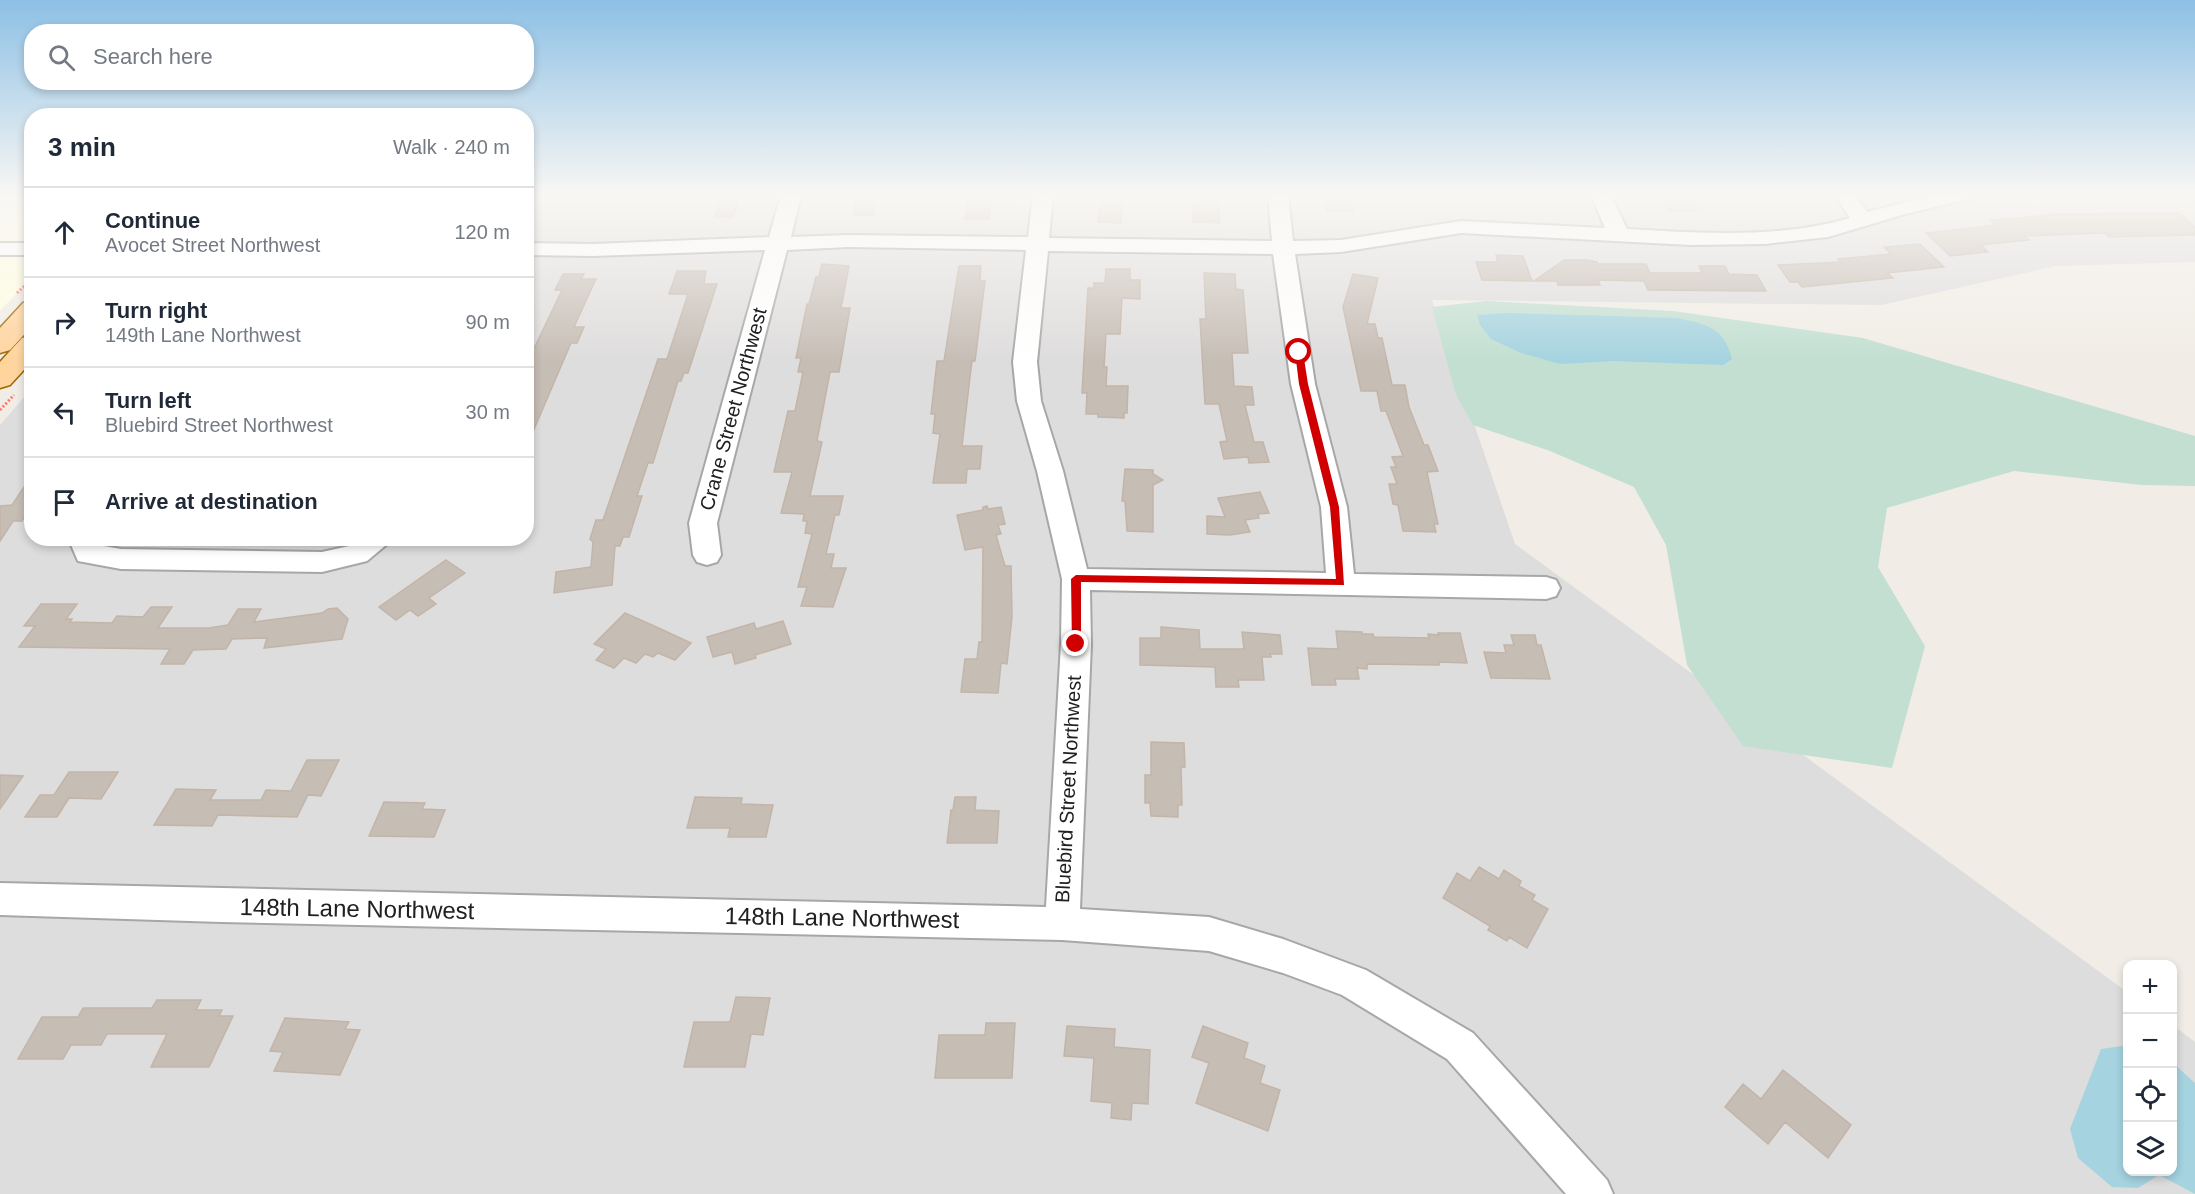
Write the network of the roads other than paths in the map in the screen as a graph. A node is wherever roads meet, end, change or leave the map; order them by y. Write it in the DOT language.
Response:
graph roads {
  1 [pos="775,251"];
  2 [pos="1035,251"];
  3 [pos="1283,251"];
  4 [pos="24,318"];
  5 [pos="0,344"];
  6 [pos="24,353"];
  7 [pos="0,379"];
  8 [pos="85,546"];
  9 [pos="366,546"];
  10 [pos="707,555"];
  11 [pos="1076,579"];
  12 [pos="1341,582"];
  13 [pos="1546,588"];
  14 [pos="0,899"];
  15 [pos="1062,924"];
  16 [pos="1593,1194"];
  1 -- 10 [label="street, Crane Street Northwest"];
  2 -- 11 [label="street, Bluebird Street Northwest"];
  3 -- 12 [label="street"];
  4 -- 5 [label="main road"];
  6 -- 7 [label="main road"];
  8 -- 9 [label="street"];
  11 -- 12 [label="street"];
  11 -- 15 [label="street, Bluebird Street Northwest"];
  12 -- 13 [label="street"];
  14 -- 15 [label="street, 148th Lane Northwest"];
  15 -- 16 [label="street, 148th Lane Northwest"];
}
